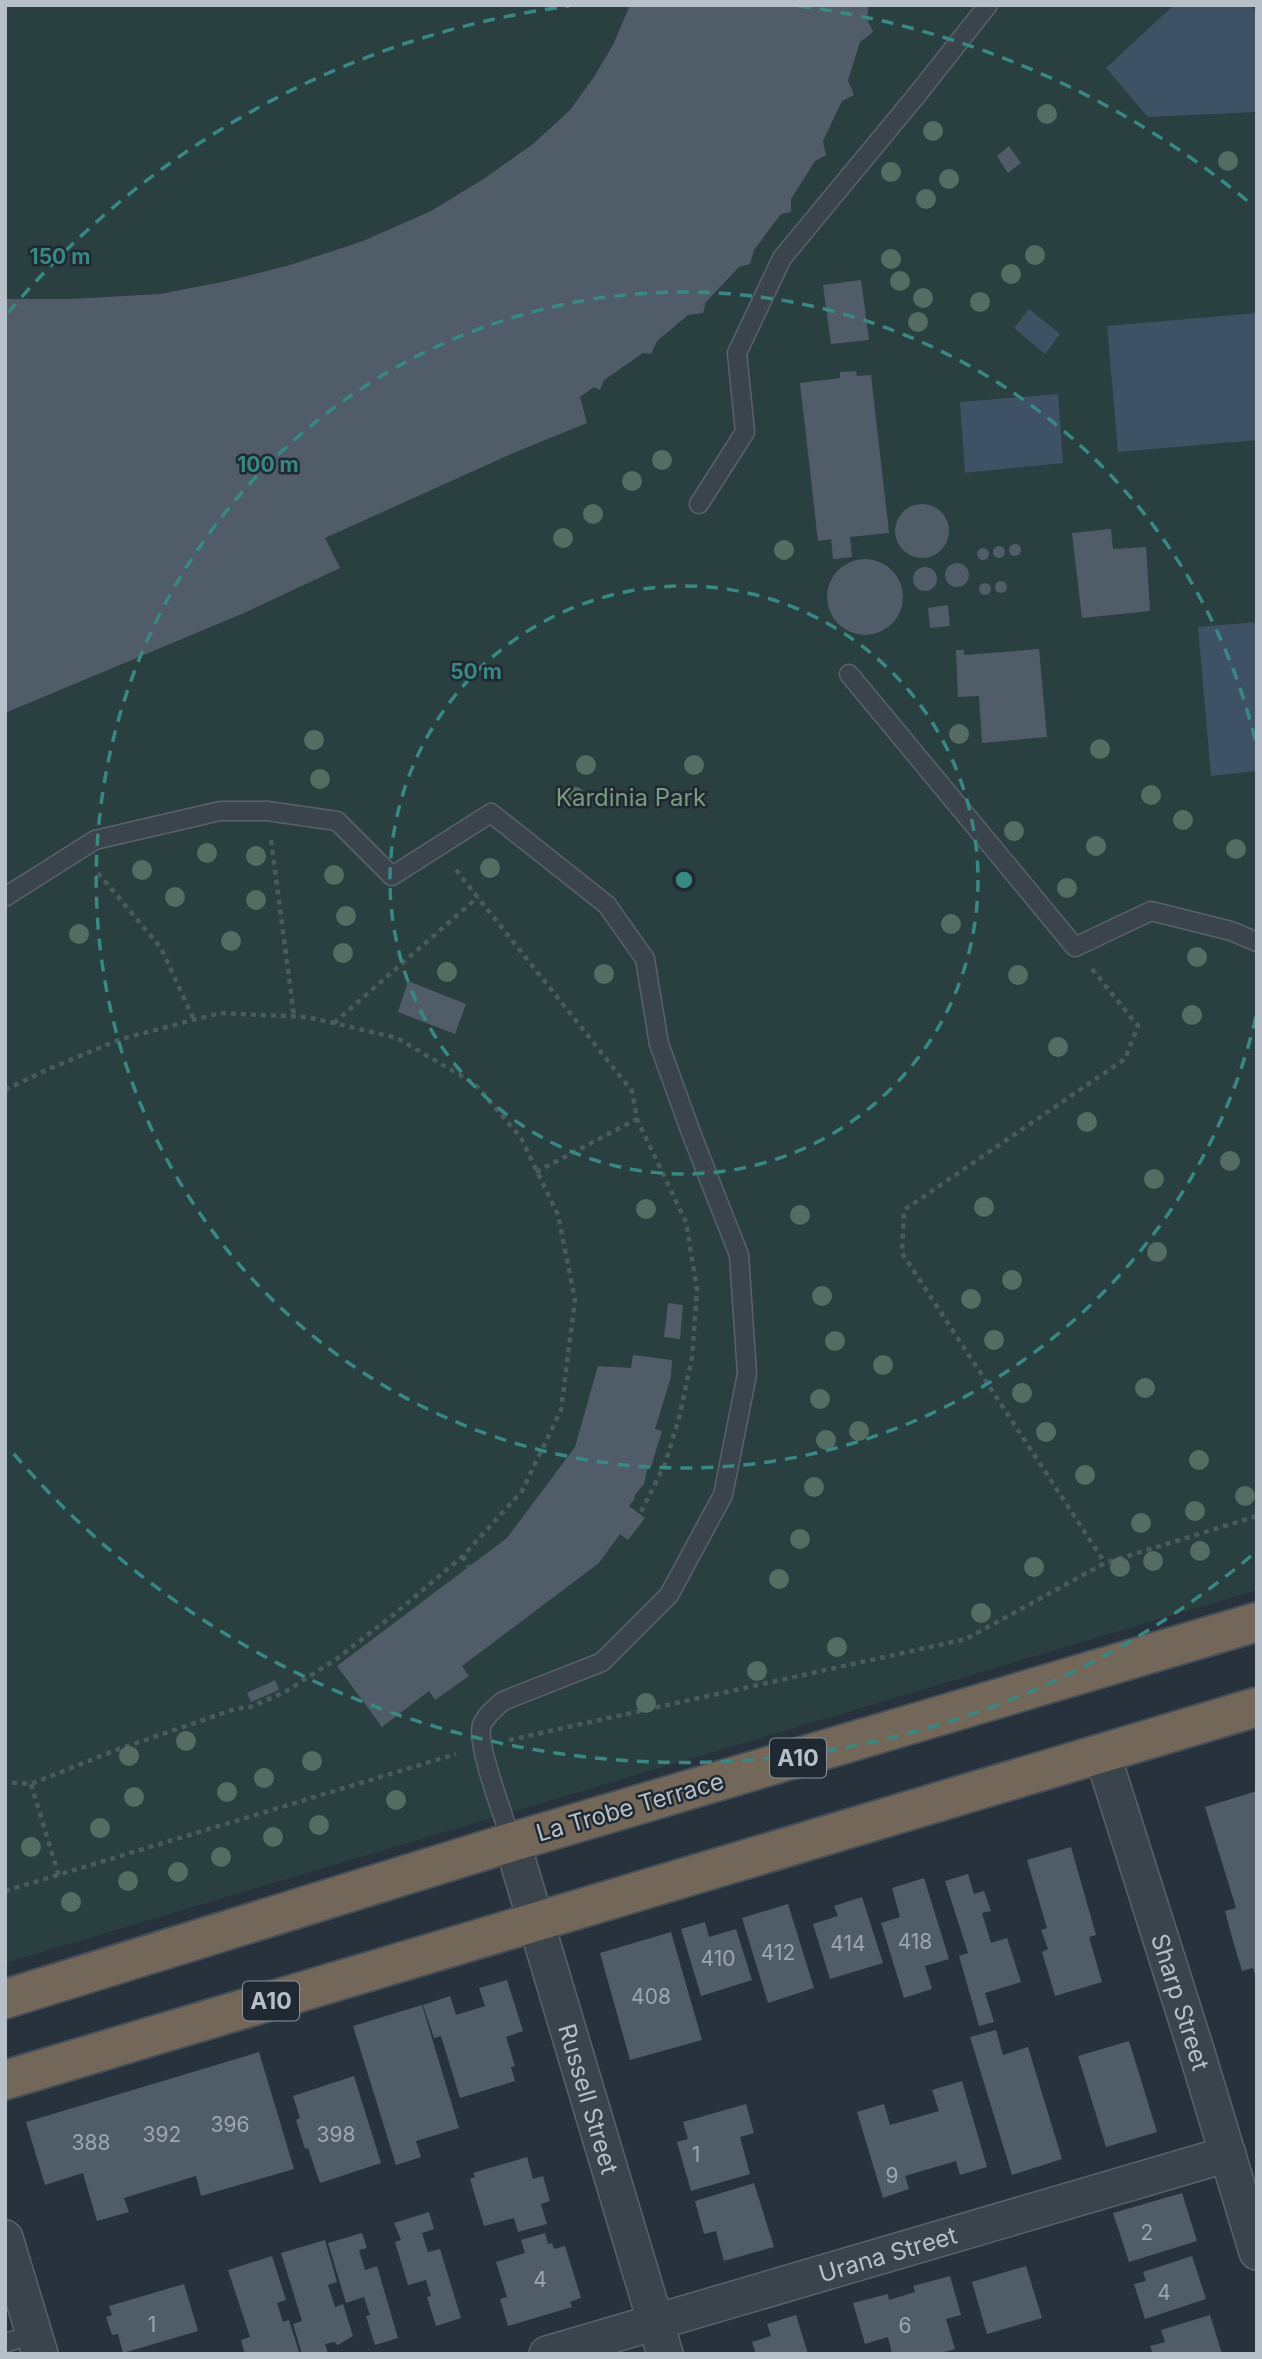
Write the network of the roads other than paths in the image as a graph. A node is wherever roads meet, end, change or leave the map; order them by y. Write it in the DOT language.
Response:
graph roads {
  1 [pos="988,5"];
  2 [pos="699,504"];
  3 [pos="849,674"];
  4 [pos="5,897"];
  5 [pos="1257,942"];
  6 [pos="1257,1622"];
  7 [pos="1257,1707"];
  8 [pos="1102,1752"];
  9 [pos="512,1842"];
  10 [pos="536,1923"];
  11 [pos="5,1999"];
  12 [pos="5,2080"];
  13 [pos="1228,2154"];
  14 [pos="5,2238"];
  15 [pos="1257,2252"];
  16 [pos="654,2321"];
  17 [pos="27,2343"];
  18 [pos="547,2354"];
  19 [pos="665,2354"];
  1 -- 2 [label="lane"];
  3 -- 5 [label="lane"];
  4 -- 9 [label="lane"];
  6 -- 9 [label="highway, La Trobe Terrace / A10"];
  7 -- 8 [label="highway, A10"];
  8 -- 10 [label="highway, A10"];
  8 -- 13 [label="street, Sharp Street"];
  9 -- 10 [label="street, Russell Street"];
  9 -- 11 [label="highway, La Trobe Terrace / A10"];
  10 -- 12 [label="highway, A10"];
  10 -- 16 [label="street, Russell Street"];
  13 -- 15 [label="street, Sharp Street"];
  13 -- 16 [label="street, Urana Street"];
  14 -- 17 [label="street"];
  16 -- 18 [label="street, Urana Street"];
  16 -- 19 [label="street, Russell Street"];
}
